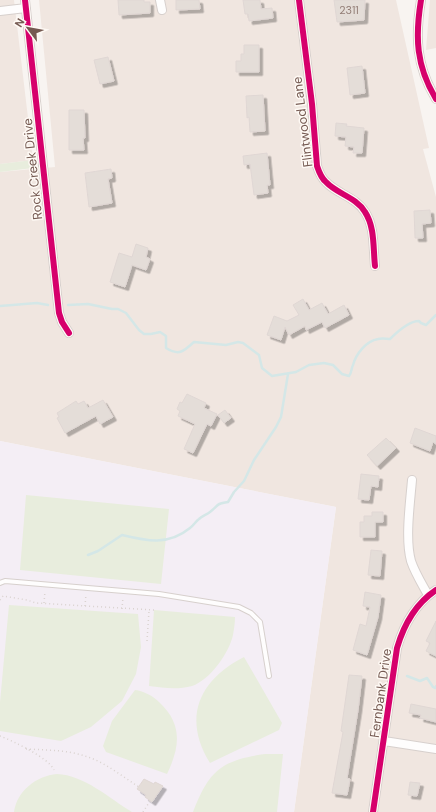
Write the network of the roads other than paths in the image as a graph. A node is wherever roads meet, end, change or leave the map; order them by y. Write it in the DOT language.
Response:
graph roads {
  1 [pos="160,0"];
  2 [pos="299,0"];
  3 [pos="421,0"];
  4 [pos="25,4"];
  5 [pos="162,10"];
  6 [pos="0,11"];
  7 [pos="436,99"];
  8 [pos="375,266"];
  9 [pos="69,333"];
  10 [pos="412,480"];
  11 [pos="0,582"];
  12 [pos="436,590"];
  13 [pos="428,595"];
  14 [pos="269,676"];
  15 [pos="384,741"];
  16 [pos="436,749"];
  17 [pos="373,812"];
  1 -- 5 [label="street"];
  2 -- 8 [label="street, Flintwood Lane"];
  3 -- 7 [label="street"];
  4 -- 6 [label="street, Rock Creek Drive"];
  4 -- 9 [label="street, Rock Creek Drive"];
  10 -- 13 [label="street"];
  11 -- 14 [label="lane"];
  12 -- 13 [label="street, Fernbank Drive"];
  13 -- 15 [label="street, Fernbank Drive"];
  15 -- 16 [label="street"];
  15 -- 17 [label="street, Fernbank Drive"];
}
